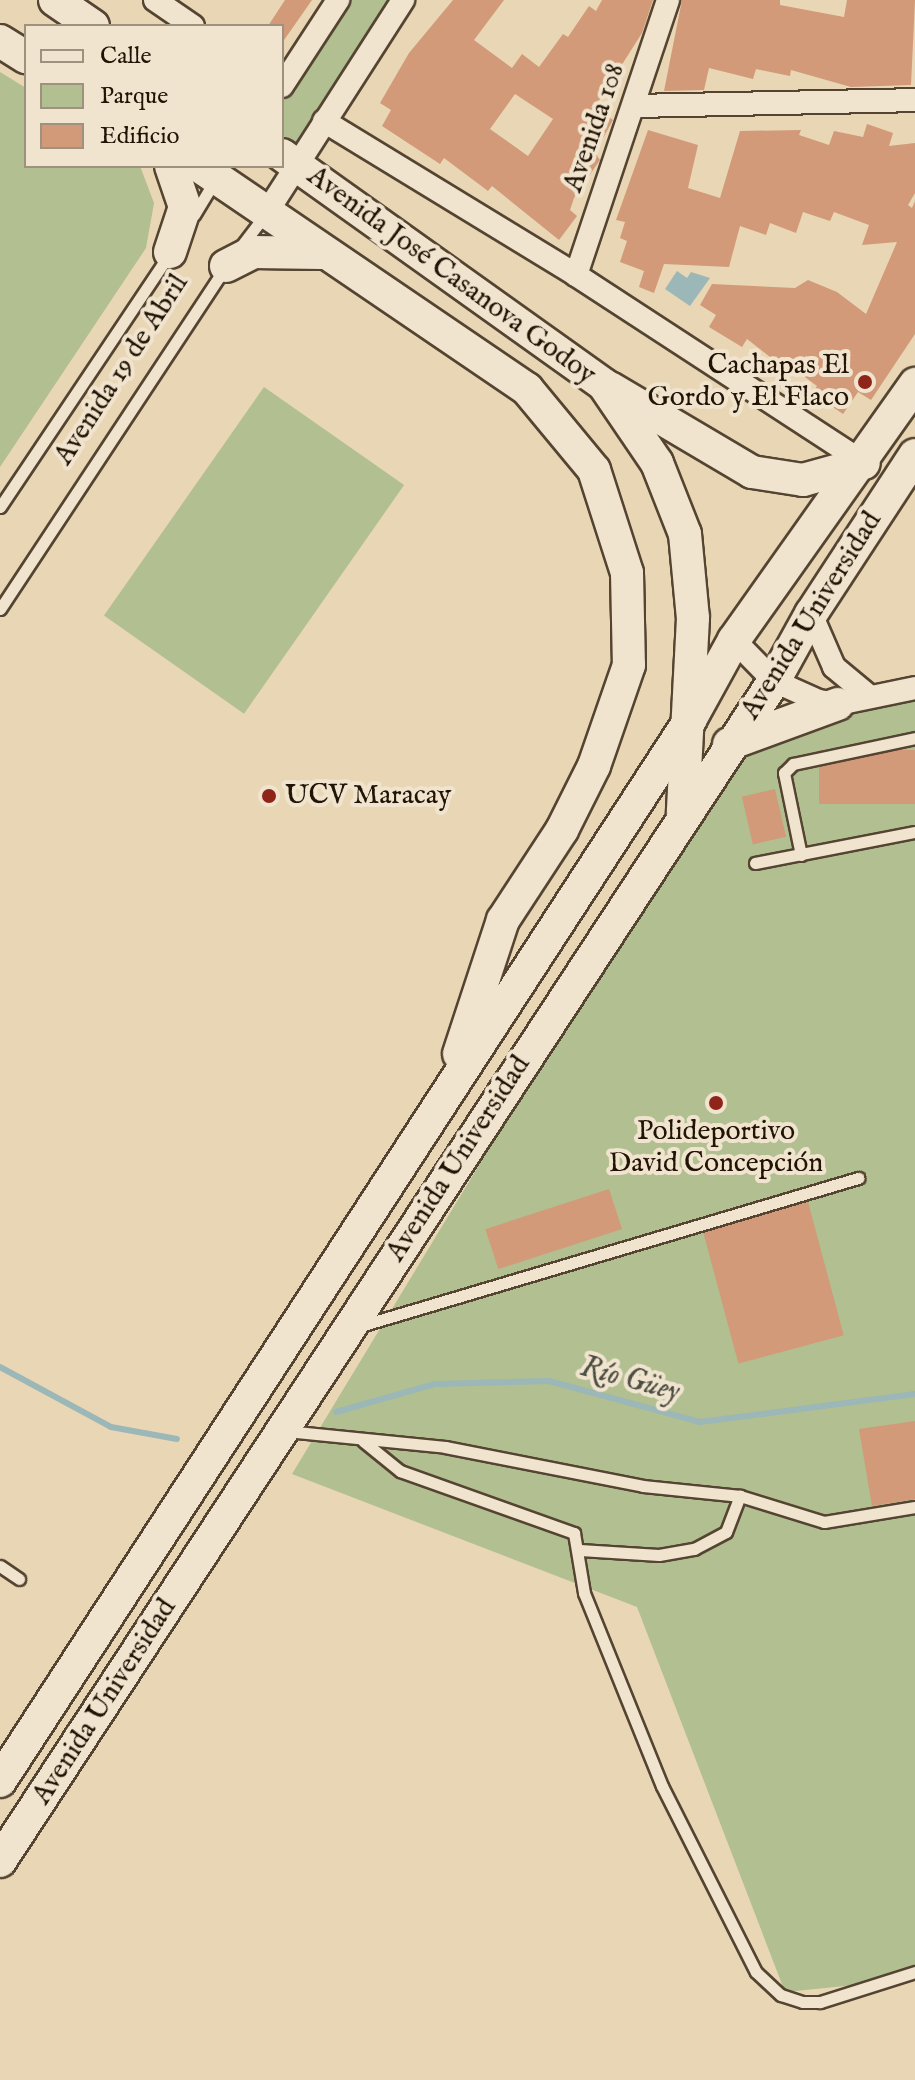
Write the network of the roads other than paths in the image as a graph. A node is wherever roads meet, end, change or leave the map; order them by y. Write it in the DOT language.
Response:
graph roads {
  1 [pos="55,0"];
  2 [pos="155,0"];
  3 [pos="338,0"];
  4 [pos="403,0"];
  5 [pos="668,0"];
  6 [pos="90,24"];
  7 [pos="190,24"];
  8 [pos="0,41"];
  9 [pos="24,56"];
  10 [pos="284,83"];
  11 [pos="915,100"];
  12 [pos="634,106"];
  13 [pos="324,121"];
  14 [pos="289,160"];
  15 [pos="172,168"];
  16 [pos="214,170"];
  17 [pos="267,212"];
  18 [pos="170,252"];
  19 [pos="322,253"];
  20 [pos="226,266"];
  21 [pos="576,275"];
  22 [pos="915,384"];
  23 [pos="604,385"];
  24 [pos="915,455"];
  25 [pos="864,463"];
  26 [pos="0,507"];
  27 [pos="0,609"];
  28 [pos="811,614"];
  29 [pos="734,640"];
  30 [pos="774,681"];
  31 [pos="915,688"];
  32 [pos="869,696"];
  33 [pos="838,704"];
  34 [pos="690,720"];
  35 [pos="915,738"];
  36 [pos="729,744"];
  37 [pos="683,815"];
  38 [pos="915,832"];
  39 [pos="801,855"];
  40 [pos="755,863"];
  41 [pos="452,1081"];
  42 [pos="858,1178"];
  43 [pos="348,1329"];
  44 [pos="282,1431"];
  45 [pos="363,1441"];
  46 [pos="740,1496"];
  47 [pos="915,1507"];
  48 [pos="580,1550"];
  49 [pos="0,1566"];
  50 [pos="19,1579"];
  51 [pos="93,1640"];
  52 [pos="128,1667"];
  53 [pos="0,1781"];
  54 [pos="0,1861"];
  55 [pos="915,1972"];
  1 -- 6 [label="street"];
  2 -- 7 [label="street"];
  3 -- 10 [label="street"];
  4 -- 13 [label="street, Avenida 19 de Abril"];
  5 -- 12 [label="street, Avenida 108"];
  8 -- 9 [label="street"];
  11 -- 12 [label="street"];
  12 -- 21 [label="street, Avenida 108"];
  13 -- 14 [label="street, Avenida 19 de Abril"];
  13 -- 21 [label="street"];
  14 -- 17 [label="street, Avenida 19 de Abril"];
  14 -- 23 [label="street, Avenida José Casanova Godoy"];
  15 -- 18 [label="street"];
  16 -- 17 [label="street, Avenida José Casanova Godoy"];
  16 -- 18 [label="lane, Avenida 19 de Abril"];
  17 -- 19 [label="street, Avenida José Casanova Godoy"];
  17 -- 20 [label="lane, Avenida 19 de Abril"];
  18 -- 26 [label="lane, Avenida 19 de Abril"];
  19 -- 20 [label="street"];
  19 -- 41 [label="street, Avenida José Casanova Godoy"];
  20 -- 27 [label="lane, Avenida 19 de Abril"];
  21 -- 25 [label="street"];
  22 -- 25 [label="street, Avenida Universidad"];
  23 -- 25 [label="street"];
  23 -- 34 [label="street, Avenida José Casanova Godoy"];
  24 -- 28 [label="street, Avenida Universidad"];
  25 -- 29 [label="street, Avenida Universidad"];
  28 -- 30 [label="street, Avenida Universidad"];
  28 -- 32 [label="street"];
  29 -- 30 [label="street"];
  29 -- 34 [label="street, Avenida Universidad"];
  30 -- 33 [label="street"];
  30 -- 36 [label="street, Avenida Universidad"];
  31 -- 32 [label="street"];
  32 -- 33 [label="street"];
  33 -- 36 [label="street"];
  34 -- 37 [label="street, Avenida José Casanova Godoy"];
  34 -- 41 [label="street, Avenida Universidad"];
  35 -- 39 [label="lane"];
  36 -- 37 [label="street, Avenida Universidad"];
  37 -- 43 [label="street, Avenida Universidad"];
  38 -- 39 [label="lane"];
  39 -- 40 [label="lane"];
  41 -- 51 [label="street, Avenida Universidad"];
  42 -- 43 [label="lane"];
  43 -- 44 [label="street, Avenida Universidad"];
  44 -- 45 [label="lane"];
  44 -- 52 [label="street, Avenida Universidad"];
  45 -- 46 [label="lane"];
  45 -- 48 [label="lane"];
  46 -- 47 [label="lane"];
  46 -- 48 [label="lane"];
  48 -- 55 [label="lane"];
  49 -- 50 [label="lane"];
  51 -- 52 [label="street"];
  51 -- 53 [label="street, Avenida Universidad"];
  52 -- 54 [label="street, Avenida Universidad"];
}
